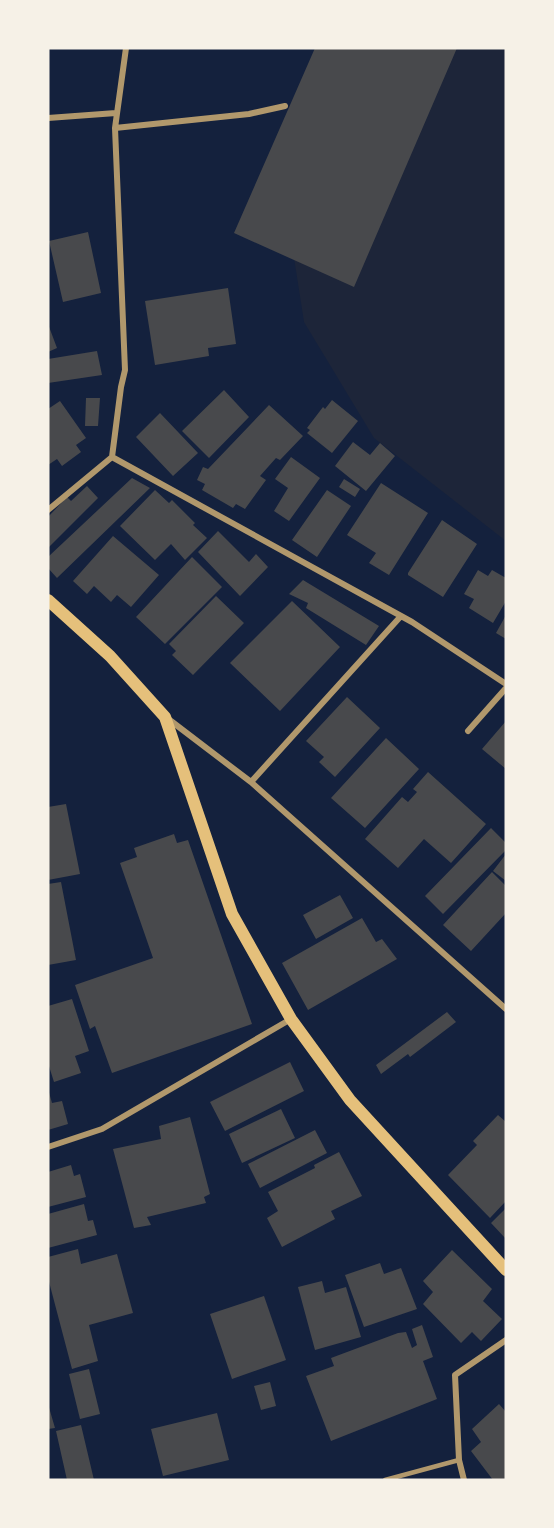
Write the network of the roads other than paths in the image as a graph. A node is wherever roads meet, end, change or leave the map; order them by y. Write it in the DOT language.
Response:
graph roads {
  1 [pos="126,48"];
  2 [pos="285,105"];
  3 [pos="116,113"];
  4 [pos="48,118"];
  5 [pos="115,128"];
  6 [pos="112,457"];
  7 [pos="48,510"];
  8 [pos="48,600"];
  9 [pos="401,616"];
  10 [pos="506,686"];
  11 [pos="165,717"];
  12 [pos="468,731"];
  13 [pos="251,782"];
  14 [pos="506,1009"];
  15 [pos="291,1019"];
  16 [pos="48,1147"];
  17 [pos="506,1270"];
  18 [pos="506,1340"];
  19 [pos="459,1460"];
  20 [pos="385,1480"];
  21 [pos="464,1480"];
  1 -- 3 [label="street"];
  2 -- 5 [label="street"];
  3 -- 4 [label="street"];
  3 -- 5 [label="street"];
  5 -- 6 [label="street"];
  6 -- 7 [label="street"];
  6 -- 9 [label="street"];
  8 -- 11 [label="main road"];
  9 -- 10 [label="street"];
  9 -- 13 [label="street"];
  10 -- 12 [label="street"];
  11 -- 13 [label="street"];
  11 -- 15 [label="main road"];
  13 -- 14 [label="street"];
  15 -- 16 [label="street"];
  15 -- 17 [label="main road"];
  18 -- 19 [label="street"];
  19 -- 20 [label="lane"];
  19 -- 21 [label="street"];
}
